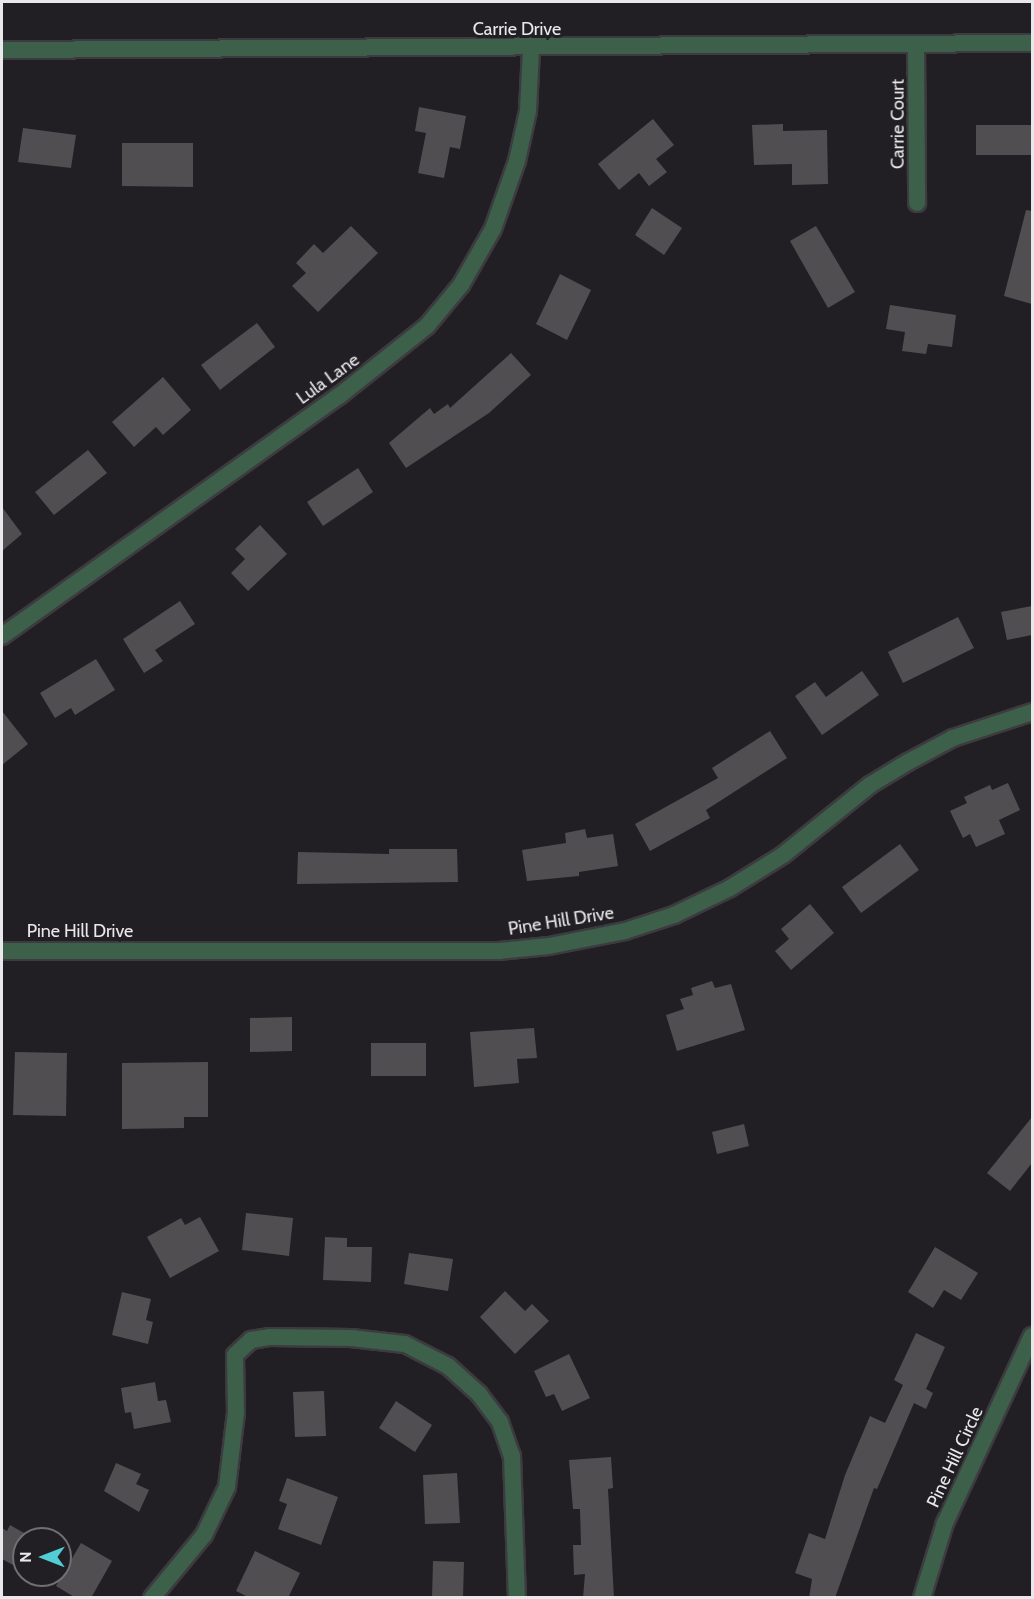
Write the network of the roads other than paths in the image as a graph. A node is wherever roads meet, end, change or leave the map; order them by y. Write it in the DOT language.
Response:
graph roads {
  1 [pos="1032,43"];
  2 [pos="916,44"];
  3 [pos="531,49"];
  4 [pos="2,50"];
  5 [pos="917,203"];
  6 [pos="2,636"];
  7 [pos="1032,712"];
  8 [pos="2,951"];
  9 [pos="1032,1336"];
  10 [pos="153,1598"];
  11 [pos="517,1598"];
  12 [pos="922,1598"];
  1 -- 2 [label="street, Carrie Drive"];
  2 -- 3 [label="street, Carrie Drive"];
  2 -- 5 [label="street, Carrie Court"];
  3 -- 4 [label="street, Carrie Drive"];
  3 -- 6 [label="street, Lula Lane"];
  7 -- 8 [label="street, Pine Hill Drive"];
  9 -- 12 [label="street, Pine Hill Circle"];
  10 -- 11 [label="street"];
}
